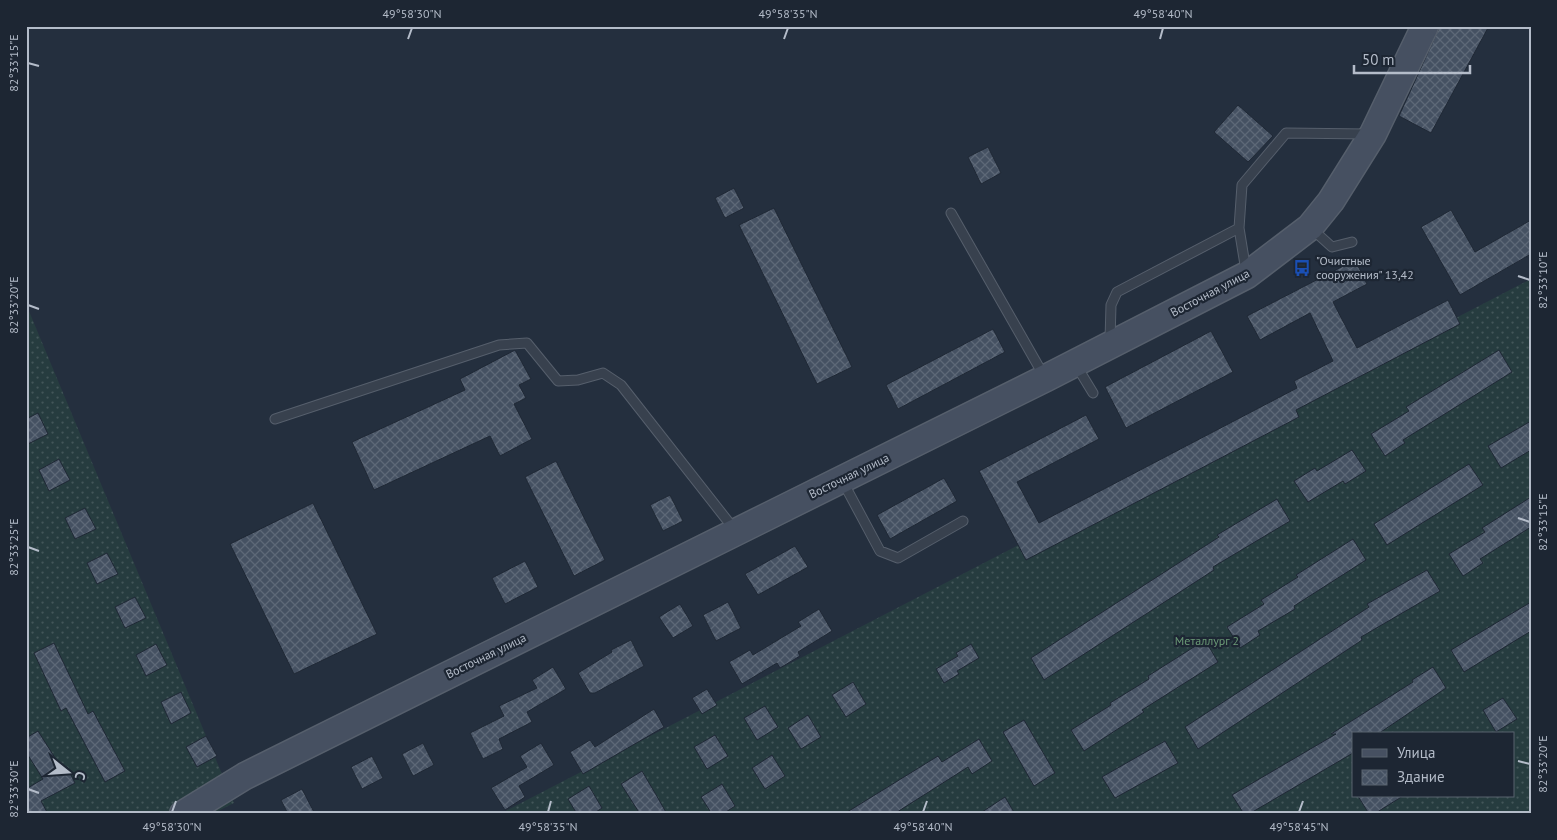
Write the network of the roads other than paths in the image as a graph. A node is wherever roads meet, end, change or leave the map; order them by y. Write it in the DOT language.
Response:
graph roads {
  1 [pos="1423,29"];
  2 [pos="1373,134"];
  3 [pos="951,213"];
  4 [pos="1310,227"];
  5 [pos="1239,228"];
  6 [pos="1352,242"];
  7 [pos="1247,275"];
  8 [pos="1110,345"];
  9 [pos="1074,363"];
  10 [pos="1046,378"];
  11 [pos="1093,393"];
  12 [pos="275,419"];
  13 [pos="841,479"];
  14 [pos="963,521"];
  15 [pos="736,532"];
  16 [pos="183,814"];
  1 -- 2 [label="main road, Восточная улица"];
  2 -- 4 [label="main road, Восточная улица"];
  2 -- 5 [label="lane"];
  3 -- 10 [label="lane"];
  4 -- 6 [label="lane"];
  4 -- 7 [label="main road, Восточная улица"];
  5 -- 7 [label="lane"];
  5 -- 8 [label="lane"];
  7 -- 8 [label="main road, Восточная улица"];
  8 -- 9 [label="main road, Восточная улица"];
  9 -- 10 [label="main road, Восточная улица"];
  9 -- 11 [label="lane"];
  10 -- 13 [label="main road, Восточная улица"];
  12 -- 15 [label="lane"];
  13 -- 14 [label="lane"];
  13 -- 15 [label="main road, Восточная улица"];
  15 -- 16 [label="main road, Восточная улица"];
}
